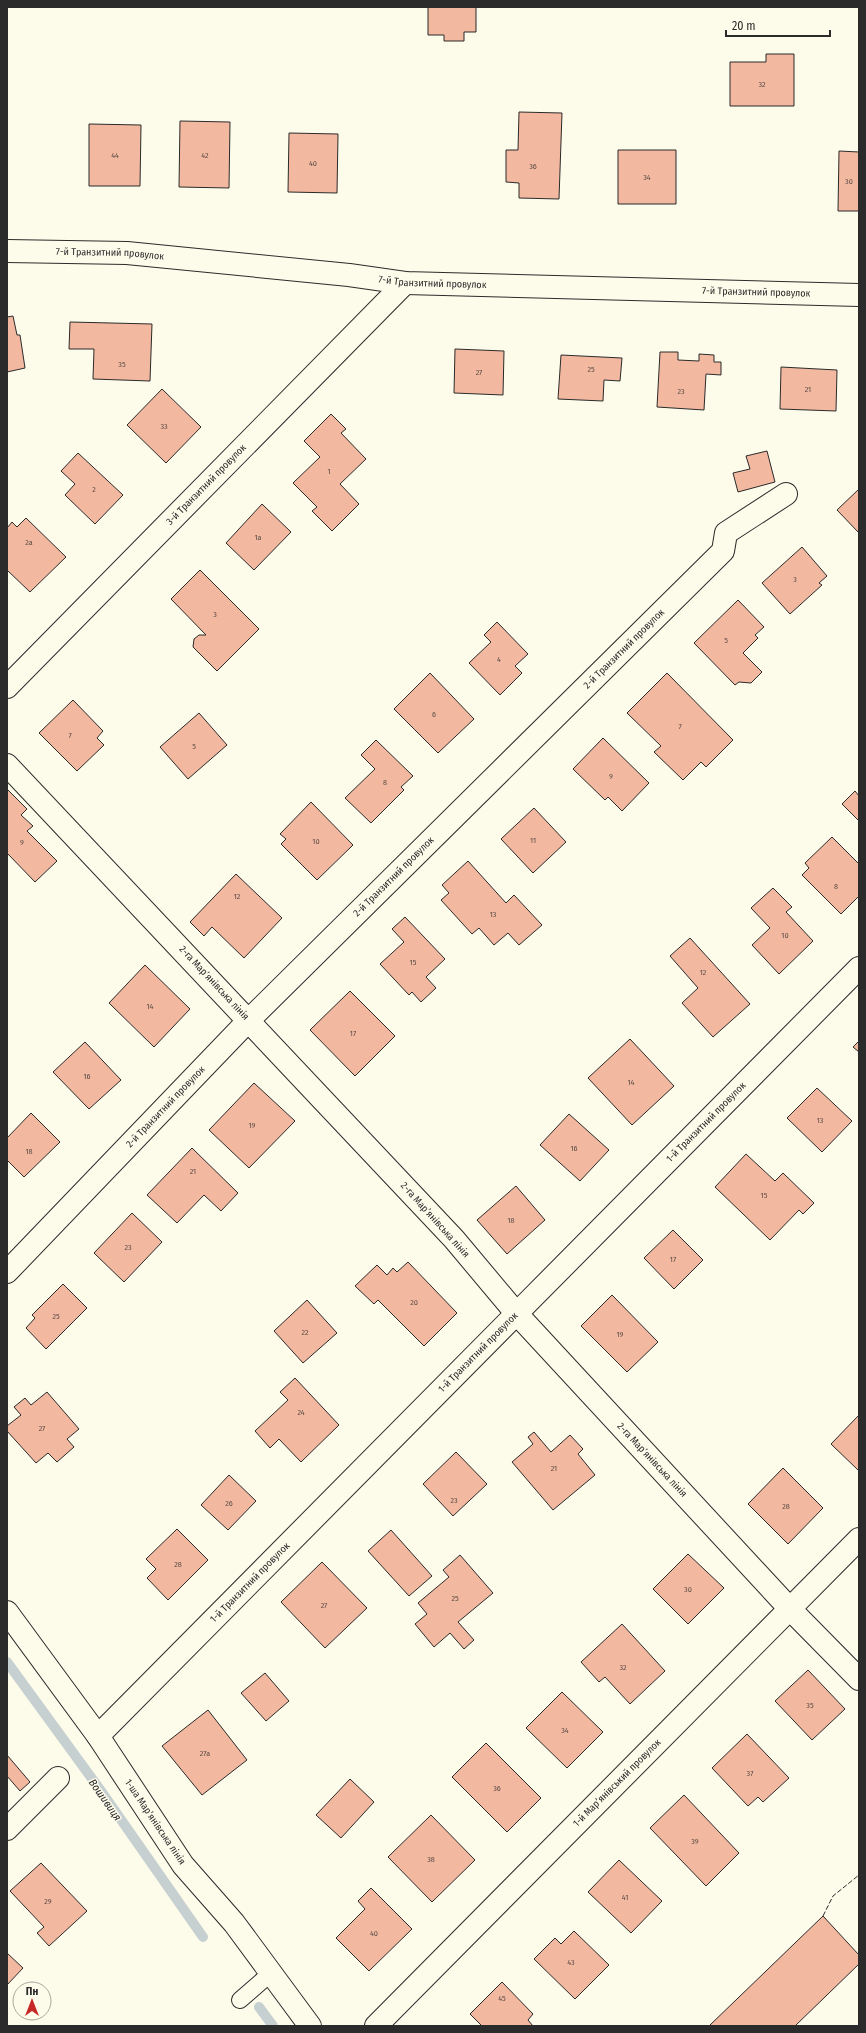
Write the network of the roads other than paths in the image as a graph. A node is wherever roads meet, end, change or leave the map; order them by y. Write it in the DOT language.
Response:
graph roads {
  1 [pos="7,251"];
  2 [pos="405,283"];
  3 [pos="859,295"];
  4 [pos="786,494"];
  5 [pos="7,687"];
  6 [pos="7,764"];
  7 [pos="859,968"];
  8 [pos="249,1020"];
  9 [pos="7,1272"];
  10 [pos="516,1313"];
  11 [pos="859,1539"];
  12 [pos="790,1609"];
  13 [pos="7,1612"];
  14 [pos="859,1679"];
  15 [pos="98,1736"];
  16 [pos="58,1778"];
  17 [pos="7,1828"];
  18 [pos="271,1973"];
  19 [pos="240,2000"];
  20 [pos="310,2026"];
  21 [pos="376,2026"];
  1 -- 2 [label="street, 7-й Транзитний провулок"];
  2 -- 3 [label="street, 7-й Транзитний провулок"];
  2 -- 5 [label="street, 3-й Транзитний провулок"];
  4 -- 8 [label="street, 2-й Транзитний провулок"];
  6 -- 8 [label="street, 2-га Марʼянівська лінія"];
  7 -- 10 [label="street, 1-й Транзитний провулок"];
  8 -- 9 [label="street, 2-й Транзитний провулок"];
  8 -- 10 [label="street, 2-га Марʼянівська лінія"];
  10 -- 12 [label="street, 2-га Марʼянівська лінія"];
  10 -- 15 [label="street, 1-й Транзитний провулок"];
  11 -- 12 [label="street, 1-й Марʼянівський провулок"];
  12 -- 14 [label="street, 2-га Марʼянівська лінія"];
  12 -- 21 [label="street, 1-й Марʼянівський провулок"];
  13 -- 15 [label="street, 1-ша Марʼянівська лінія"];
  15 -- 18 [label="street, 1-ша Марʼянівська лінія"];
  16 -- 17 [label="street"];
  18 -- 19 [label="lane"];
  18 -- 20 [label="street, 1-ша Марʼянівська лінія"];
}
